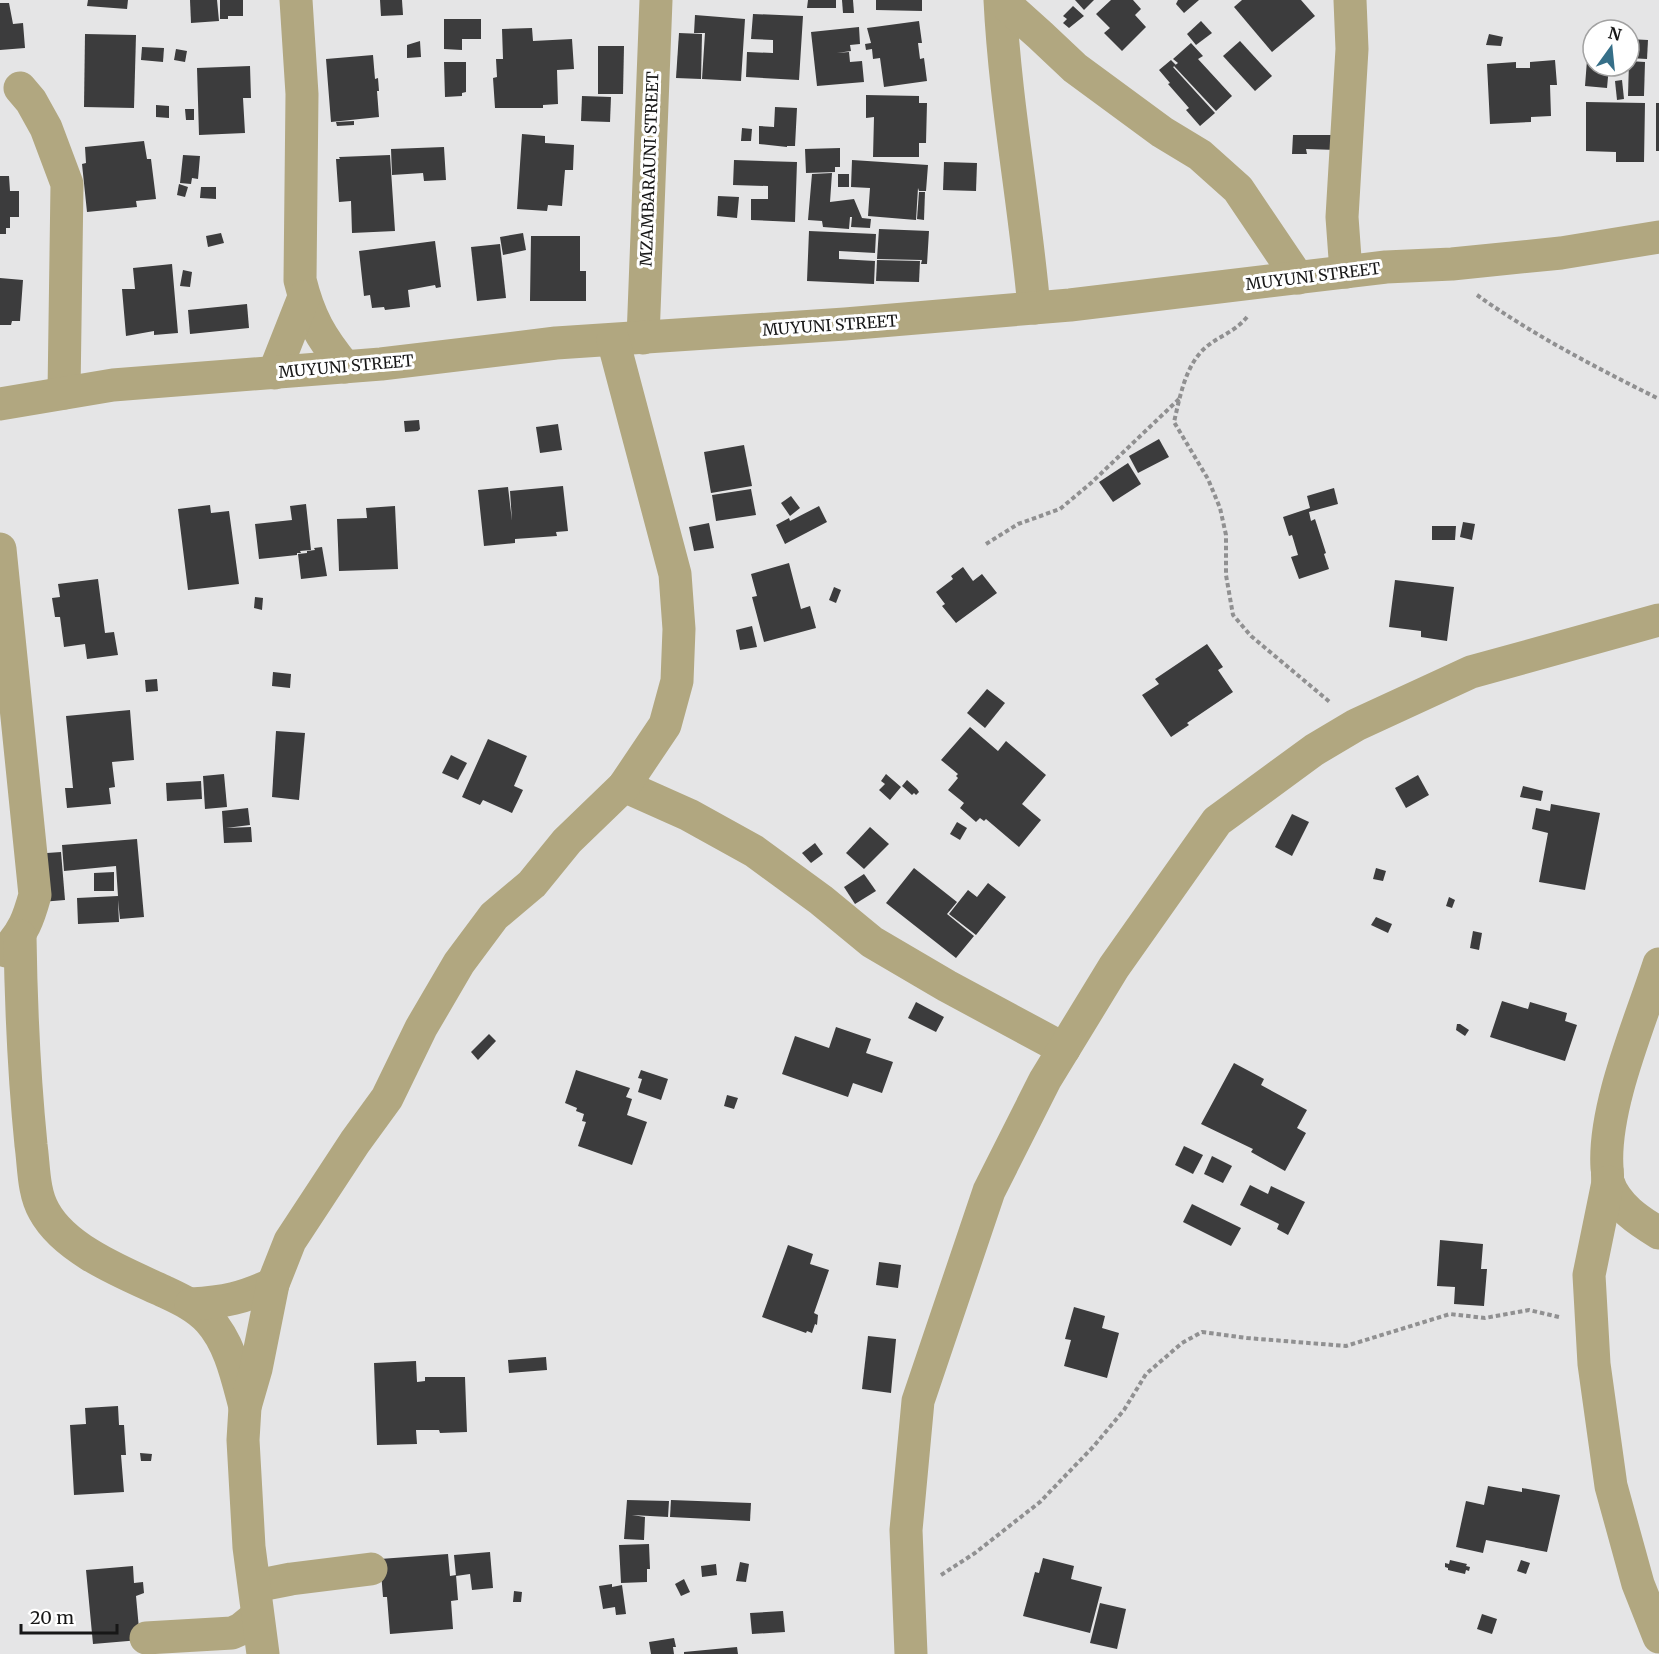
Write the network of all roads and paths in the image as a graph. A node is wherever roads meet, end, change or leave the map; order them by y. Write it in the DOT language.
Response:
graph roads {
  1 [pos="296,0"];
  2 [pos="656,0"];
  3 [pos="1000,0"];
  4 [pos="1350,0"];
  5 [pos="20,88"];
  6 [pos="1659,237"];
  7 [pos="1452,264"];
  8 [pos="1346,272"];
  9 [pos="1298,278"];
  10 [pos="1262,282"];
  11 [pos="304,297"];
  12 [pos="1034,308"];
  13 [pos="628,339"];
  14 [pos="345,367"];
  15 [pos="274,373"];
  16 [pos="64,393"];
  17 [pos="1180,398"];
  18 [pos="1659,399"];
  19 [pos="0,404"];
  20 [pos="986,544"];
  21 [pos="0,549"];
  22 [pos="1659,620"];
  23 [pos="1356,725"];
  24 [pos="624,786"];
  25 [pos="10,946"];
  26 [pos="1659,964"];
  27 [pos="1064,1049"];
  28 [pos="1608,1182"];
  29 [pos="1659,1233"];
  30 [pos="273,1284"];
  31 [pos="191,1304"];
  32 [pos="1592,1326"];
  33 [pos="245,1407"];
  34 [pos="371,1569"];
  35 [pos="908,1597"];
  36 [pos="248,1612"];
  37 [pos="1659,1637"];
  38 [pos="146,1638"];
  39 [pos="263,1651"];
  40 [pos="912,1654"];
  1 -- 11 [label="street"];
  2 -- 13 [label="street, MZAMBARAUNI STREET"];
  3 -- 9 [label="street"];
  3 -- 12 [label="street"];
  4 -- 8 [label="street"];
  5 -- 16 [label="street"];
  6 -- 7 [label="street, MUYUNI STREET"];
  7 -- 8 [label="street, MUYUNI STREET"];
  7 -- 18 [label="path"];
  8 -- 9 [label="street, MUYUNI STREET"];
  9 -- 10 [label="street, MUYUNI STREET"];
  10 -- 12 [label="street, MUYUNI STREET"];
  10 -- 17 [label="path"];
  11 -- 14 [label="street"];
  11 -- 15 [label="street"];
  12 -- 13 [label="street, MUYUNI STREET"];
  13 -- 14 [label="street, MUYUNI STREET"];
  13 -- 24 [label="street, MZAMBARAUNI STREET"];
  14 -- 15 [label="street, MUYUNI STREET"];
  15 -- 16 [label="street, MUYUNI STREET"];
  16 -- 19 [label="street, MUYUNI STREET"];
  17 -- 20 [label="path"];
  17 -- 23 [label="path"];
  21 -- 25 [label="street"];
  22 -- 23 [label="street"];
  23 -- 27 [label="street"];
  24 -- 27 [label="street"];
  24 -- 30 [label="street, MZAMBARAUNI STREET"];
  25 -- 31 [label="street"];
  26 -- 28 [label="street"];
  27 -- 35 [label="street"];
  28 -- 29 [label="street"];
  28 -- 32 [label="street"];
  30 -- 31 [label="street"];
  30 -- 33 [label="street, MZAMBARAUNI STREET"];
  31 -- 33 [label="street"];
  32 -- 35 [label="path"];
  32 -- 37 [label="street"];
  33 -- 36 [label="street"];
  34 -- 36 [label="street"];
  35 -- 40 [label="street"];
  36 -- 38 [label="street"];
  36 -- 39 [label="street"];
}
